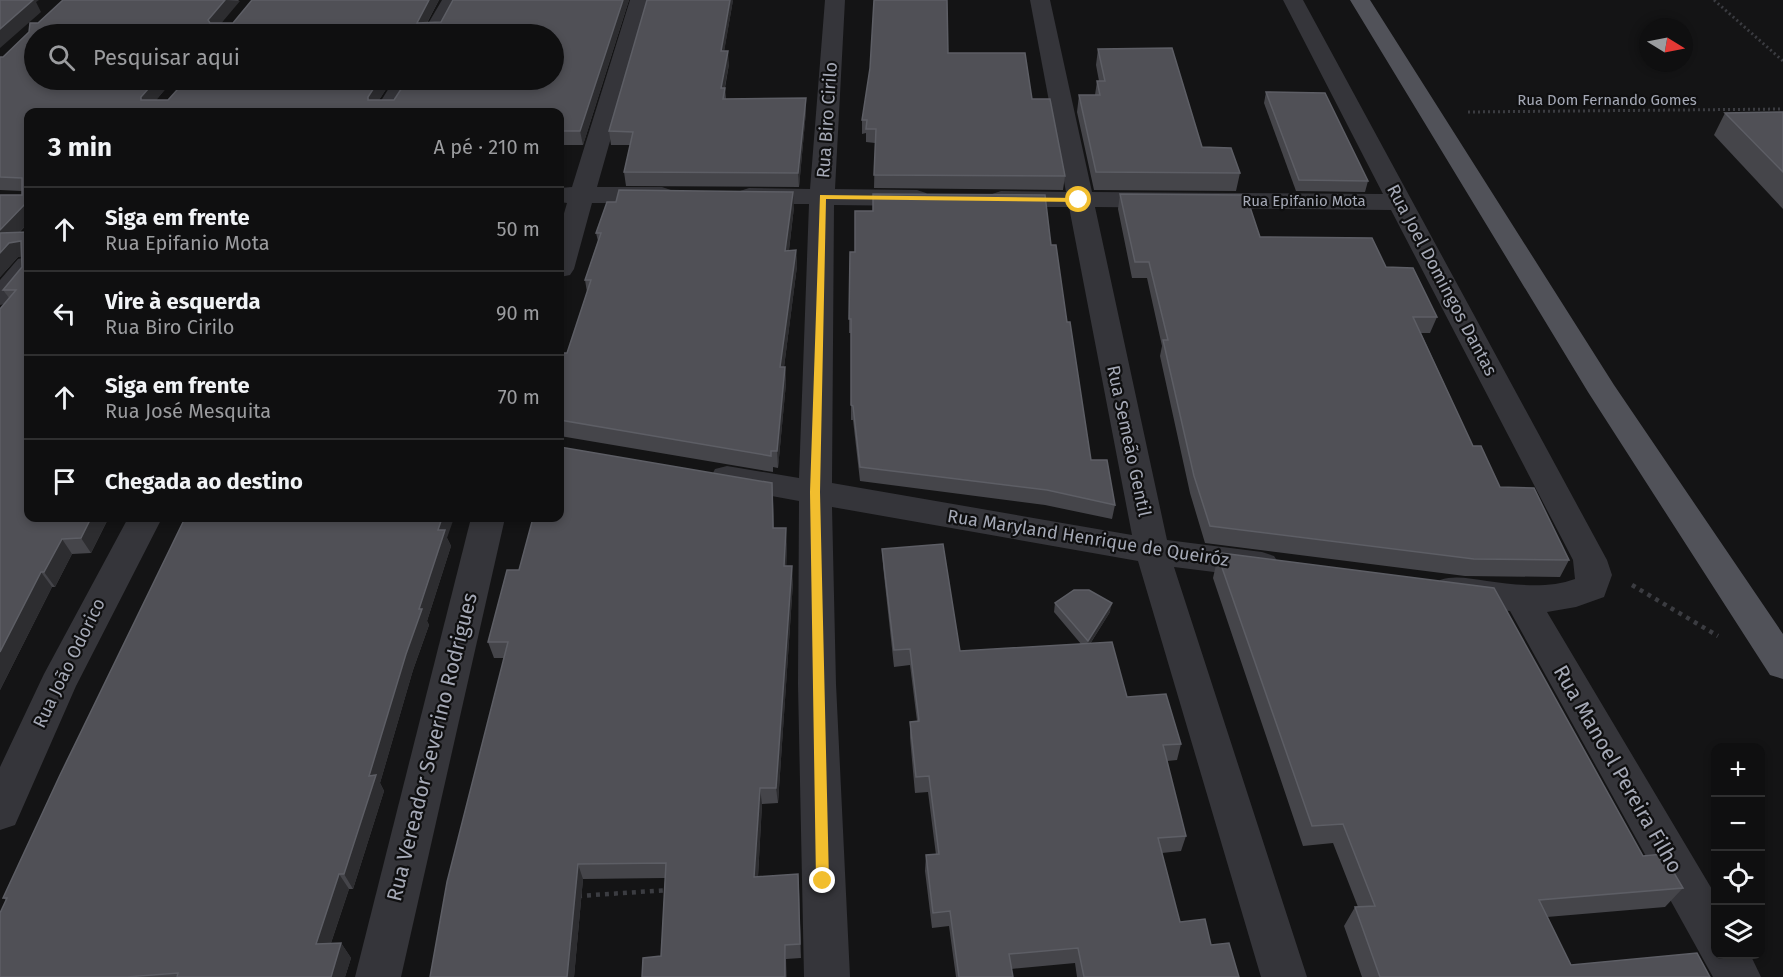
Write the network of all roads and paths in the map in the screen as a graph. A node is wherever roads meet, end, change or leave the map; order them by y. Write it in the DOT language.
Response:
graph roads {
  1 [pos="452,0"];
  2 [pos="640,0"];
  3 [pos="835,0"];
  4 [pos="1040,0"];
  5 [pos="1293,0"];
  6 [pos="1360,0"];
  7 [pos="1714,0"];
  8 [pos="438,24"];
  9 [pos="1783,62"];
  10 [pos="399,90"];
  11 [pos="388,108"];
  12 [pos="1783,109"];
  13 [pos="1431,112"];
  14 [pos="571,195"];
  15 [pos="685,195"];
  16 [pos="731,196"];
  17 [pos="822,196"];
  18 [pos="939,198"];
  19 [pos="974,198"];
  20 [pos="1079,200"];
  21 [pos="1401,202"];
  22 [pos="564,242"];
  23 [pos="24,270"];
  24 [pos="0,297"];
  25 [pos="699,472"];
  26 [pos="815,492"];
  27 [pos="143,522"];
  28 [pos="487,522"];
  29 [pos="1152,551"];
  30 [pos="1590,560"];
  31 [pos="1295,569"];
  32 [pos="1426,586"];
  33 [pos="1521,599"];
  34 [pos="1722,639"];
  35 [pos="1783,664"];
  36 [pos="0,812"];
  37 [pos="1711,930"];
  38 [pos="1728,959"];
  39 [pos="378,977"];
  40 [pos="827,977"];
  41 [pos="1284,977"];
  42 [pos="1737,977"];
  1 -- 8 [label="street"];
  2 -- 14 [label="street"];
  3 -- 17 [label="street, Rua Biro Cirilo"];
  4 -- 20 [label="street, Rua Semeão Gentil"];
  5 -- 21 [label="street, Rua Joel Domingos Dantas"];
  6 -- 13 [label="main road"];
  7 -- 9 [label="path"];
  10 -- 11 [label="street"];
  12 -- 13 [label="path, Rua Dom Fernando Gomes"];
  13 -- 35 [label="main road"];
  14 -- 15 [label="street"];
  14 -- 22 [label="street"];
  16 -- 17 [label="street"];
  17 -- 18 [label="street"];
  17 -- 26 [label="street, Rua Biro Cirilo"];
  19 -- 20 [label="street, Rua Epifanio Mota"];
  20 -- 21 [label="street, Rua Epifanio Mota"];
  20 -- 29 [label="street, Rua Semeão Gentil"];
  21 -- 30 [label="street, Rua Joel Domingos Dantas"];
  23 -- 24 [label="street"];
  25 -- 26 [label="street, Rua Maryland Henrique de Queiróz"];
  26 -- 29 [label="street, Rua Maryland Henrique de Queiróz"];
  26 -- 40 [label="street, Rua Biro Cirilo"];
  27 -- 36 [label="street, Rua João Odorico"];
  28 -- 39 [label="street, Rua Vereador Severino Rodrigues"];
  29 -- 31 [label="street, Rua Maryland Henrique de Queiróz"];
  29 -- 41 [label="street, Rua Semeão Gentil"];
  30 -- 33 [label="street"];
  30 -- 34 [label="path"];
  32 -- 33 [label="street"];
  33 -- 37 [label="street, Rua Manoel Pereira Filho"];
  38 -- 42 [label="street"];
}
